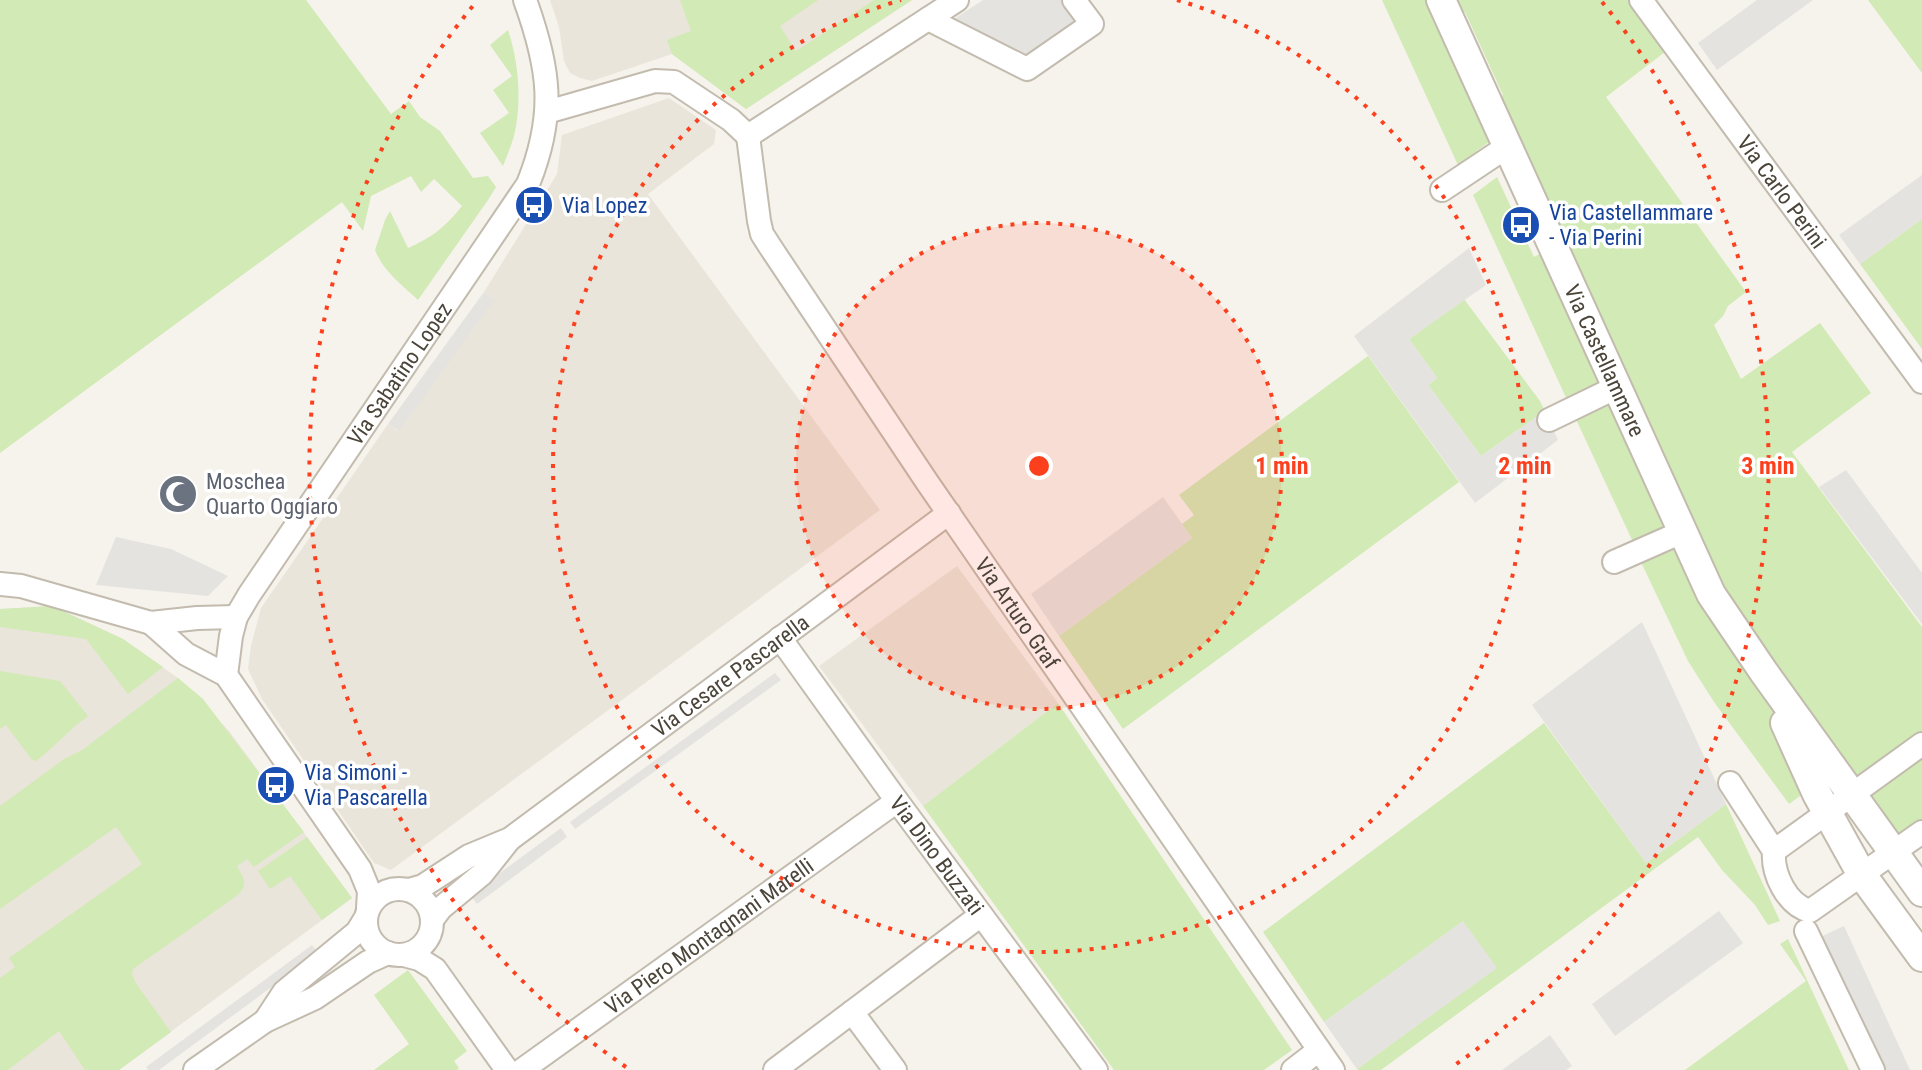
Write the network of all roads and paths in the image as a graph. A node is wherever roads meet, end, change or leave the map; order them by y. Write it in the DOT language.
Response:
graph roads {
  1 [pos="525,0"];
  2 [pos="957,0"];
  3 [pos="1074,0"];
  4 [pos="1441,0"];
  5 [pos="1649,3"];
  6 [pos="928,19"];
  7 [pos="547,112"];
  8 [pos="748,136"];
  9 [pos="1508,146"];
  10 [pos="1442,190"];
  11 [pos="1922,382"];
  12 [pos="1617,387"];
  13 [pos="1549,420"];
  14 [pos="949,513"];
  15 [pos="1682,532"];
  16 [pos="1614,562"];
  17 [pos="0,584"];
  18 [pos="236,617"];
  19 [pos="151,623"];
  20 [pos="780,638"];
  21 [pos="1763,671"];
  22 [pos="226,675"];
  23 [pos="1922,744"];
  24 [pos="1730,783"];
  25 [pos="1852,794"];
  26 [pos="897,801"];
  27 [pos="1827,812"];
  28 [pos="1922,832"];
  29 [pos="510,839"];
  30 [pos="1774,851"];
  31 [pos="1894,853"];
  32 [pos="360,869"];
  33 [pos="1862,875"];
  34 [pos="401,889"];
  35 [pos="1922,892"];
  36 [pos="367,913"];
  37 [pos="981,915"];
  38 [pos="430,928"];
  39 [pos="1806,931"];
  40 [pos="396,954"];
  41 [pos="1922,957"];
  42 [pos="435,969"];
  43 [pos="852,1012"];
  44 [pos="265,1021"];
  45 [pos="1319,1050"];
  46 [pos="195,1070"];
  47 [pos="507,1070"];
  48 [pos="522,1070"];
  49 [pos="775,1070"];
  50 [pos="895,1070"];
  51 [pos="1096,1070"];
  52 [pos="1293,1070"];
  53 [pos="1333,1070"];
  54 [pos="1873,1070"];
  1 -- 7 [label="street, Via Sabatino Lopez"];
  2 -- 6 [label="street"];
  3 -- 6 [label="street"];
  4 -- 9 [label="street, Via Castellammare"];
  5 -- 11 [label="street, Via Carlo Perini"];
  6 -- 8 [label="street"];
  7 -- 8 [label="street"];
  7 -- 18 [label="street, Via Sabatino Lopez"];
  8 -- 14 [label="street, Via Arturo Graf"];
  9 -- 10 [label="street"];
  9 -- 12 [label="street, Via Castellammare"];
  12 -- 13 [label="street"];
  12 -- 15 [label="street, Via Castellammare"];
  14 -- 20 [label="street, Via Cesare Pascarella"];
  14 -- 45 [label="street, Via Arturo Graf"];
  15 -- 16 [label="street"];
  15 -- 21 [label="street, Via Castellammare"];
  17 -- 19 [label="street"];
  18 -- 19 [label="street"];
  18 -- 22 [label="street, Via Sabatino Lopez"];
  19 -- 22 [label="street"];
  20 -- 26 [label="street, Via Dino Buzzati"];
  20 -- 29 [label="street, Via Cesare Pascarella"];
  21 -- 25 [label="street, Via Castellammare"];
  21 -- 27 [label="street, Via Castellammare"];
  22 -- 32 [label="street"];
  23 -- 25 [label="street"];
  24 -- 30 [label="street"];
  25 -- 27 [label="street"];
  25 -- 31 [label="street, Via Castellammare"];
  26 -- 37 [label="street, Via Dino Buzzati"];
  26 -- 48 [label="street, Via Piero Montagnani Marelli"];
  27 -- 30 [label="street"];
  27 -- 33 [label="street, Via Castellammare"];
  28 -- 31 [label="street"];
  29 -- 34 [label="street"];
  29 -- 38 [label="street"];
  30 -- 33 [label="street"];
  31 -- 33 [label="street"];
  31 -- 35 [label="street, Via Castellammare"];
  32 -- 34 [label="street"];
  32 -- 36 [label="street"];
  33 -- 41 [label="street, Via Castellammare"];
  34 -- 36 [label="street"];
  34 -- 38 [label="street"];
  36 -- 40 [label="street"];
  36 -- 44 [label="street"];
  37 -- 43 [label="street"];
  37 -- 51 [label="street, Via Dino Buzzati"];
  38 -- 40 [label="street"];
  38 -- 42 [label="street"];
  39 -- 54 [label="street"];
  40 -- 42 [label="street"];
  40 -- 44 [label="street"];
  42 -- 47 [label="street"];
  43 -- 49 [label="street"];
  43 -- 50 [label="street"];
  44 -- 46 [label="street"];
  45 -- 52 [label="street"];
  45 -- 53 [label="street, Via Arturo Graf"];
}
